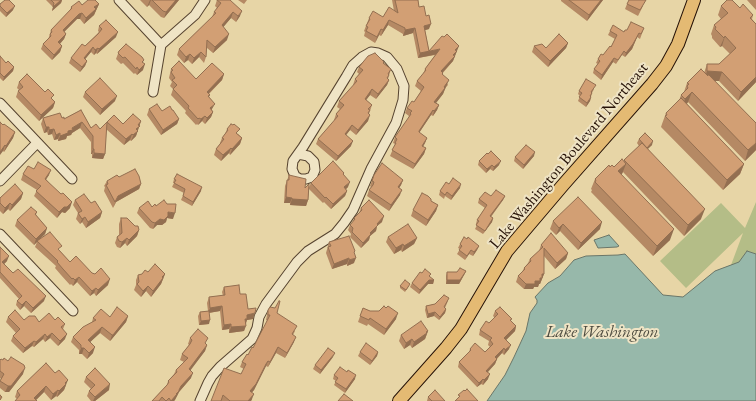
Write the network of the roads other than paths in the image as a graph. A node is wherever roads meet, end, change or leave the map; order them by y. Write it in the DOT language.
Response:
graph roads {
  1 [pos="119,0"];
  2 [pos="206,0"];
  3 [pos="694,0"];
  4 [pos="161,45"];
  5 [pos="153,92"];
  6 [pos="0,104"];
  7 [pos="37,143"];
  8 [pos="298,154"];
  9 [pos="72,179"];
  10 [pos="0,181"];
  11 [pos="0,234"];
  12 [pos="73,311"];
  13 [pos="200,401"];
  14 [pos="399,401"];
  1 -- 4 [label="street"];
  2 -- 4 [label="street"];
  3 -- 14 [label="main road, Lake Washington Boulevard Northeast"];
  4 -- 5 [label="street"];
  6 -- 7 [label="street"];
  7 -- 9 [label="street"];
  7 -- 10 [label="street"];
  8 -- 13 [label="street"];
  11 -- 12 [label="street"];
}
